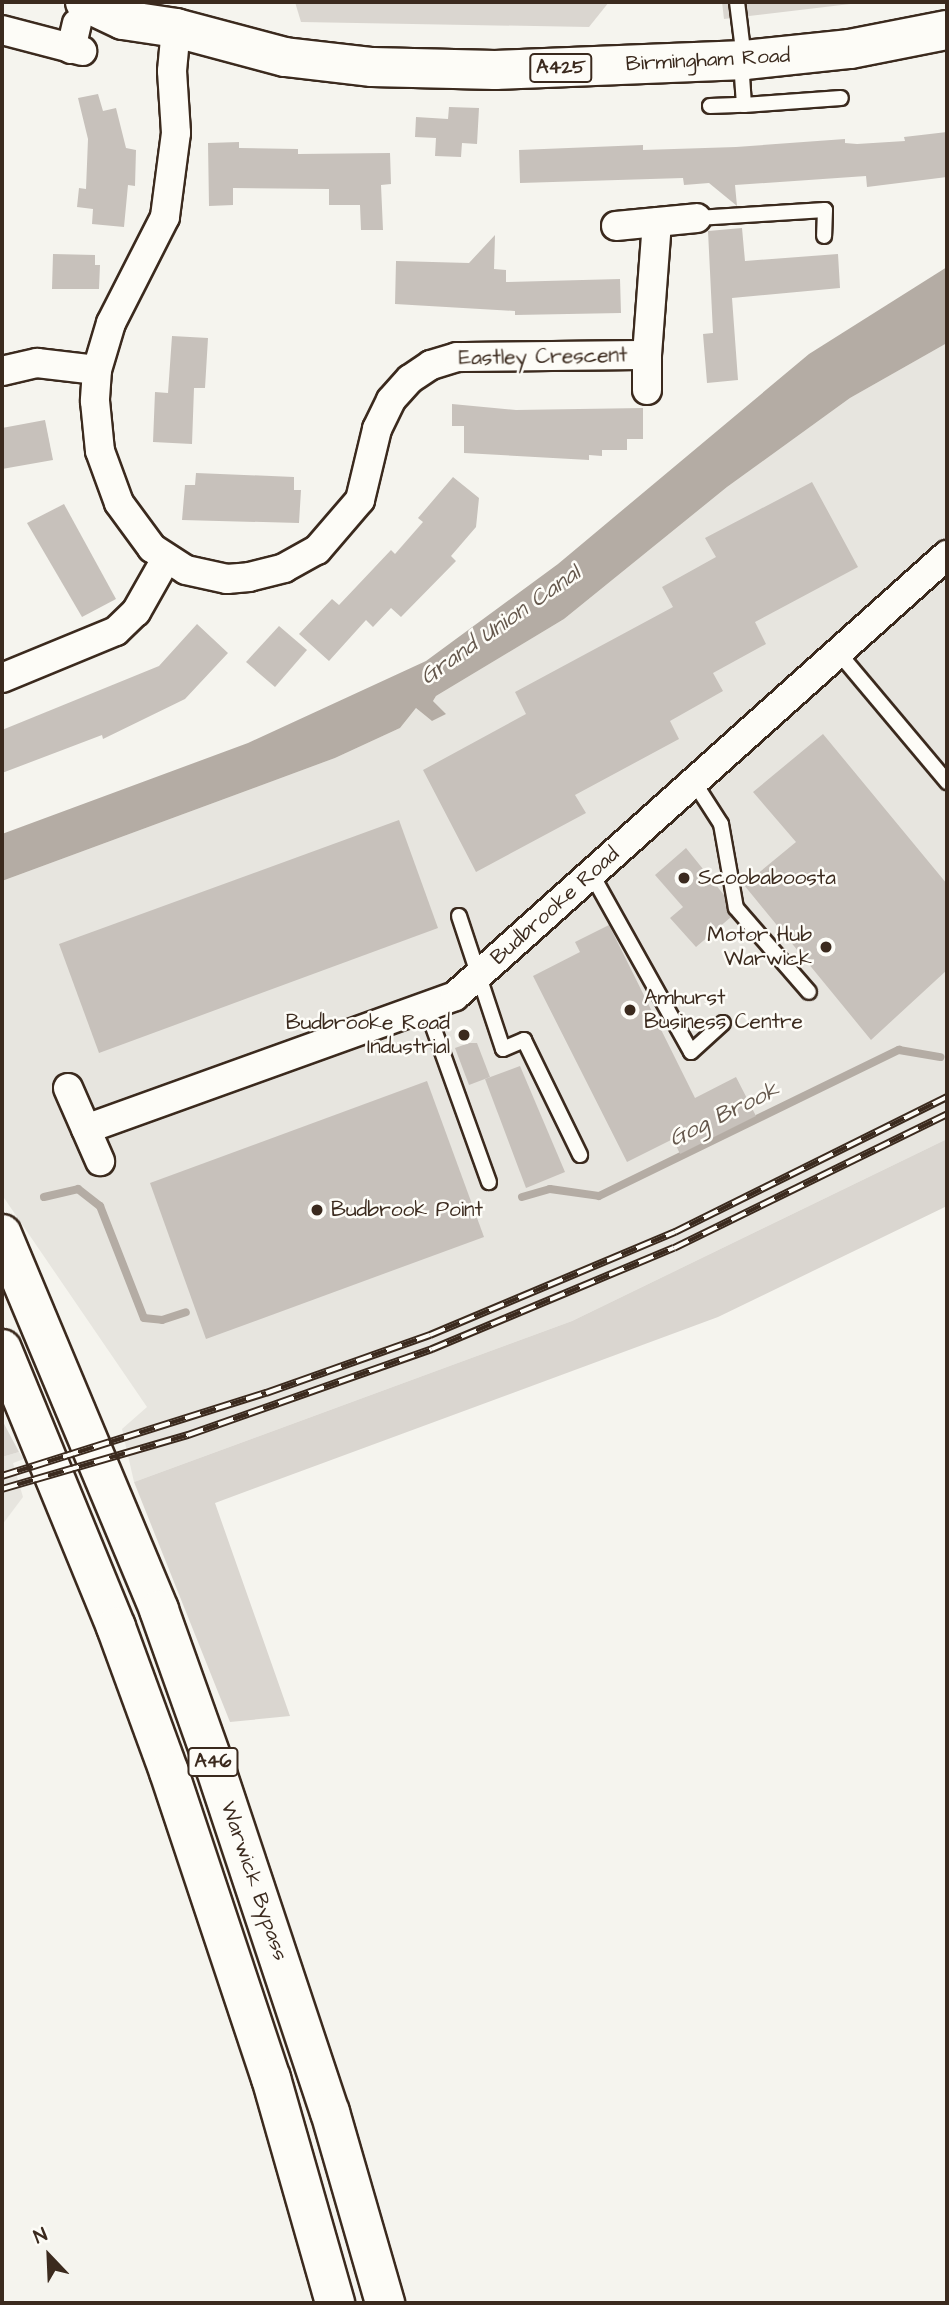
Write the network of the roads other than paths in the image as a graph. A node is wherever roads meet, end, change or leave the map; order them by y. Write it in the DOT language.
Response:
graph roads {
  1 [pos="147,2"];
  2 [pos="737,2"];
  3 [pos="176,28"];
  4 [pos="2,30"];
  5 [pos="947,30"];
  6 [pos="79,31"];
  7 [pos="743,60"];
  8 [pos="841,97"];
  9 [pos="744,105"];
  10 [pos="710,106"];
  11 [pos="696,218"];
  12 [pos="657,222"];
  13 [pos="616,226"];
  14 [pos="824,236"];
  15 [pos="647,355"];
  16 [pos="97,370"];
  17 [pos="2,371"];
  18 [pos="647,390"];
  19 [pos="947,555"];
  20 [pos="166,559"];
  21 [pos="838,652"];
  22 [pos="2,678"];
  23 [pos="694,782"];
  24 [pos="947,782"];
  25 [pos="591,873"];
  26 [pos="459,916"];
  27 [pos="479,974"];
  28 [pos="809,992"];
  29 [pos="427,1010"];
  30 [pos="723,1023"];
  31 [pos="68,1088"];
  32 [pos="86,1129"];
  33 [pos="580,1155"];
  34 [pos="100,1161"];
  35 [pos="489,1182"];
  36 [pos="2,1234"];
  37 [pos="2,1349"];
  38 [pos="335,2303"];
  39 [pos="385,2303"];
  1 -- 3 [label="main road, Birmingham Road / A425"];
  2 -- 7 [label="lane"];
  3 -- 6 [label="main road, Birmingham Road / A425"];
  3 -- 7 [label="main road, Birmingham Road / A425"];
  3 -- 16 [label="street, Eastley Crescent"];
  4 -- 6 [label="street, Birmingham Road"];
  5 -- 7 [label="main road, Birmingham Road / A425"];
  7 -- 9 [label="lane"];
  8 -- 9 [label="lane"];
  9 -- 10 [label="lane"];
  11 -- 12 [label="street"];
  11 -- 14 [label="lane"];
  12 -- 13 [label="street"];
  12 -- 15 [label="street, Eastley Crescent"];
  15 -- 18 [label="street, Eastley Crescent"];
  15 -- 20 [label="street, Eastley Crescent"];
  16 -- 17 [label="street"];
  16 -- 20 [label="street, Eastley Crescent"];
  19 -- 21 [label="street, Budbrooke Road"];
  20 -- 22 [label="street"];
  21 -- 23 [label="street, Budbrooke Road"];
  21 -- 24 [label="lane"];
  23 -- 25 [label="street, Budbrooke Road"];
  23 -- 28 [label="lane"];
  25 -- 27 [label="street, Budbrooke Road"];
  25 -- 30 [label="lane"];
  26 -- 27 [label="lane"];
  27 -- 29 [label="street, Budbrooke Road"];
  27 -- 33 [label="lane"];
  29 -- 32 [label="street, Budbrooke Road"];
  29 -- 35 [label="lane"];
  31 -- 32 [label="street"];
  32 -- 34 [label="street"];
  36 -- 39 [label="main road, Warwick Bypass / A46"];
  37 -- 38 [label="main road, A46"];
}
